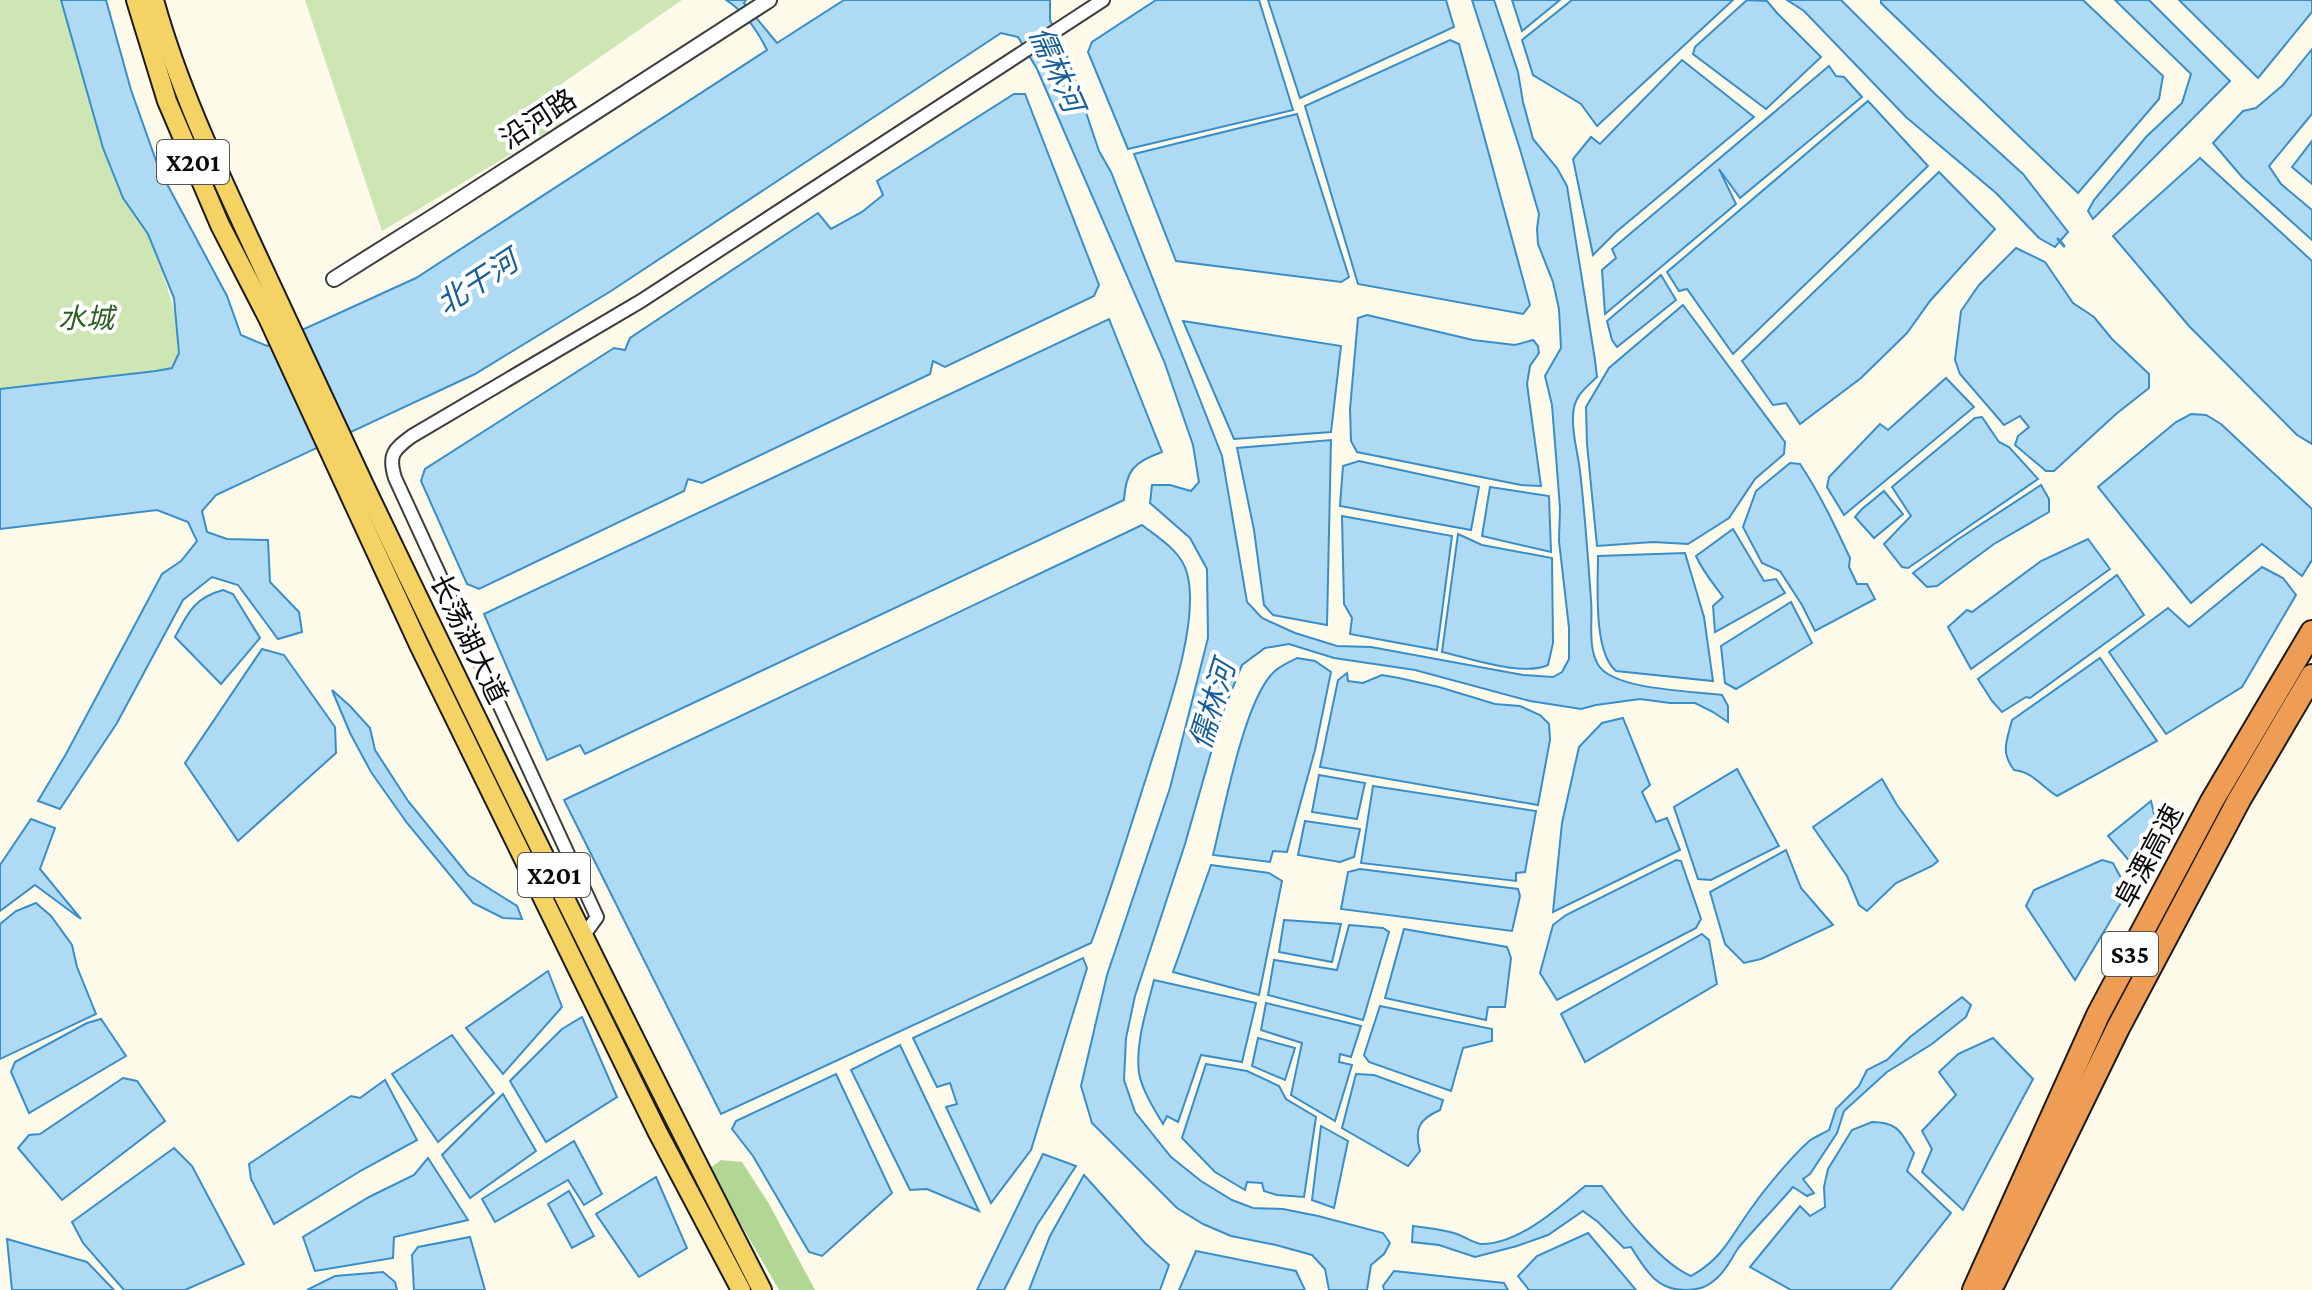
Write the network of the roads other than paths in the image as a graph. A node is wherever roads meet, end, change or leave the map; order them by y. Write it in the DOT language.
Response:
graph roads {
  1 [pos="136,0"];
  2 [pos="154,0"];
  3 [pos="769,0"];
  4 [pos="1103,0"];
  5 [pos="334,279"];
  6 [pos="276,315"];
  7 [pos="344,463"];
  8 [pos="2312,632"];
  9 [pos="2312,676"];
  10 [pos="584,935"];
  11 [pos="738,1290"];
  12 [pos="762,1290"];
  13 [pos="1974,1290"];
  14 [pos="1990,1290"];
  1 -- 6 [label="main road, 长荡湖大道 / X201"];
  2 -- 6 [label="main road, 长荡湖大道 / X201"];
  3 -- 5 [label="street, 沿河路"];
  4 -- 10 [label="street"];
  6 -- 7 [label="main road, 长荡湖大道 / X201"];
  7 -- 10 [label="main road, 长荡湖大道 / X201"];
  7 -- 11 [label="main road, 长荡湖大道 / X201"];
  8 -- 13 [label="highway, 阜溧高速 / S35"];
  9 -- 14 [label="highway, 阜溧高速 / S35"];
  10 -- 12 [label="main road, 长荡湖大道 / X201"];
}
